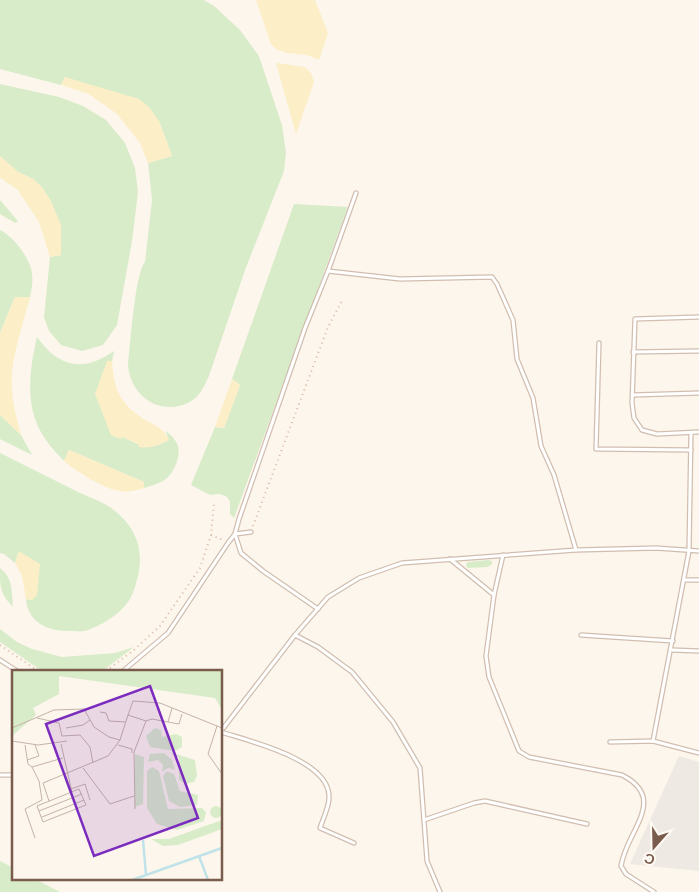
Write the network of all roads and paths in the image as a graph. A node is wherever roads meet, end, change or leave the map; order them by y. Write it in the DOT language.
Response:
graph roads {
  1 [pos="356,193"];
  2 [pos="328,271"];
  3 [pos="343,298"];
  4 [pos="699,317"];
  5 [pos="600,343"];
  6 [pos="699,351"];
  7 [pos="633,352"];
  8 [pos="699,393"];
  9 [pos="633,395"];
  10 [pos="699,432"];
  11 [pos="691,433"];
  12 [pos="691,450"];
  13 [pos="214,503"];
  14 [pos="251,532"];
  15 [pos="236,534"];
  16 [pos="211,535"];
  17 [pos="219,537"];
  18 [pos="576,550"];
  19 [pos="689,551"];
  20 [pos="699,551"];
  21 [pos="503,555"];
  22 [pos="450,559"];
  23 [pos="684,580"];
  24 [pos="699,580"];
  25 [pos="494,595"];
  26 [pos="318,609"];
  27 [pos="295,635"];
  28 [pos="581,635"];
  29 [pos="673,640"];
  30 [pos="0,645"];
  31 [pos="672,650"];
  32 [pos="699,652"];
  33 [pos="0,660"];
  34 [pos="15,670"];
  35 [pos="37,670"];
  36 [pos="107,670"];
  37 [pos="124,670"];
  38 [pos="222,730"];
  39 [pos="222,731"];
  40 [pos="653,740"];
  41 [pos="610,742"];
  42 [pos="699,754"];
  43 [pos="424,820"];
  44 [pos="587,824"];
  45 [pos="354,843"];
  46 [pos="440,892"];
  47 [pos="654,892"];
  1 -- 2 [label="lane"];
  2 -- 15 [label="lane"];
  2 -- 18 [label="lane"];
  3 -- 14 [label="path"];
  4 -- 7 [label="lane"];
  5 -- 12 [label="lane"];
  6 -- 7 [label="lane"];
  7 -- 9 [label="lane"];
  8 -- 9 [label="lane"];
  9 -- 11 [label="lane"];
  10 -- 11 [label="lane"];
  11 -- 12 [label="lane"];
  12 -- 19 [label="lane"];
  13 -- 16 [label="path"];
  14 -- 15 [label="lane"];
  15 -- 26 [label="lane"];
  15 -- 37 [label="lane"];
  16 -- 17 [label="path"];
  16 -- 36 [label="path"];
  18 -- 19 [label="lane"];
  18 -- 21 [label="lane"];
  19 -- 20 [label="lane"];
  19 -- 23 [label="lane"];
  21 -- 22 [label="lane"];
  21 -- 25 [label="lane"];
  22 -- 25 [label="lane"];
  22 -- 26 [label="lane"];
  23 -- 24 [label="lane"];
  23 -- 29 [label="lane"];
  25 -- 47 [label="lane"];
  26 -- 27 [label="lane"];
  27 -- 38 [label="lane"];
  27 -- 43 [label="lane"];
  28 -- 29 [label="lane"];
  29 -- 31 [label="lane"];
  30 -- 35 [label="path"];
  31 -- 32 [label="lane"];
  31 -- 40 [label="lane"];
  33 -- 34 [label="lane"];
  39 -- 45 [label="lane"];
  40 -- 41 [label="lane"];
  40 -- 42 [label="lane"];
  43 -- 44 [label="lane"];
  43 -- 46 [label="lane"];
}
